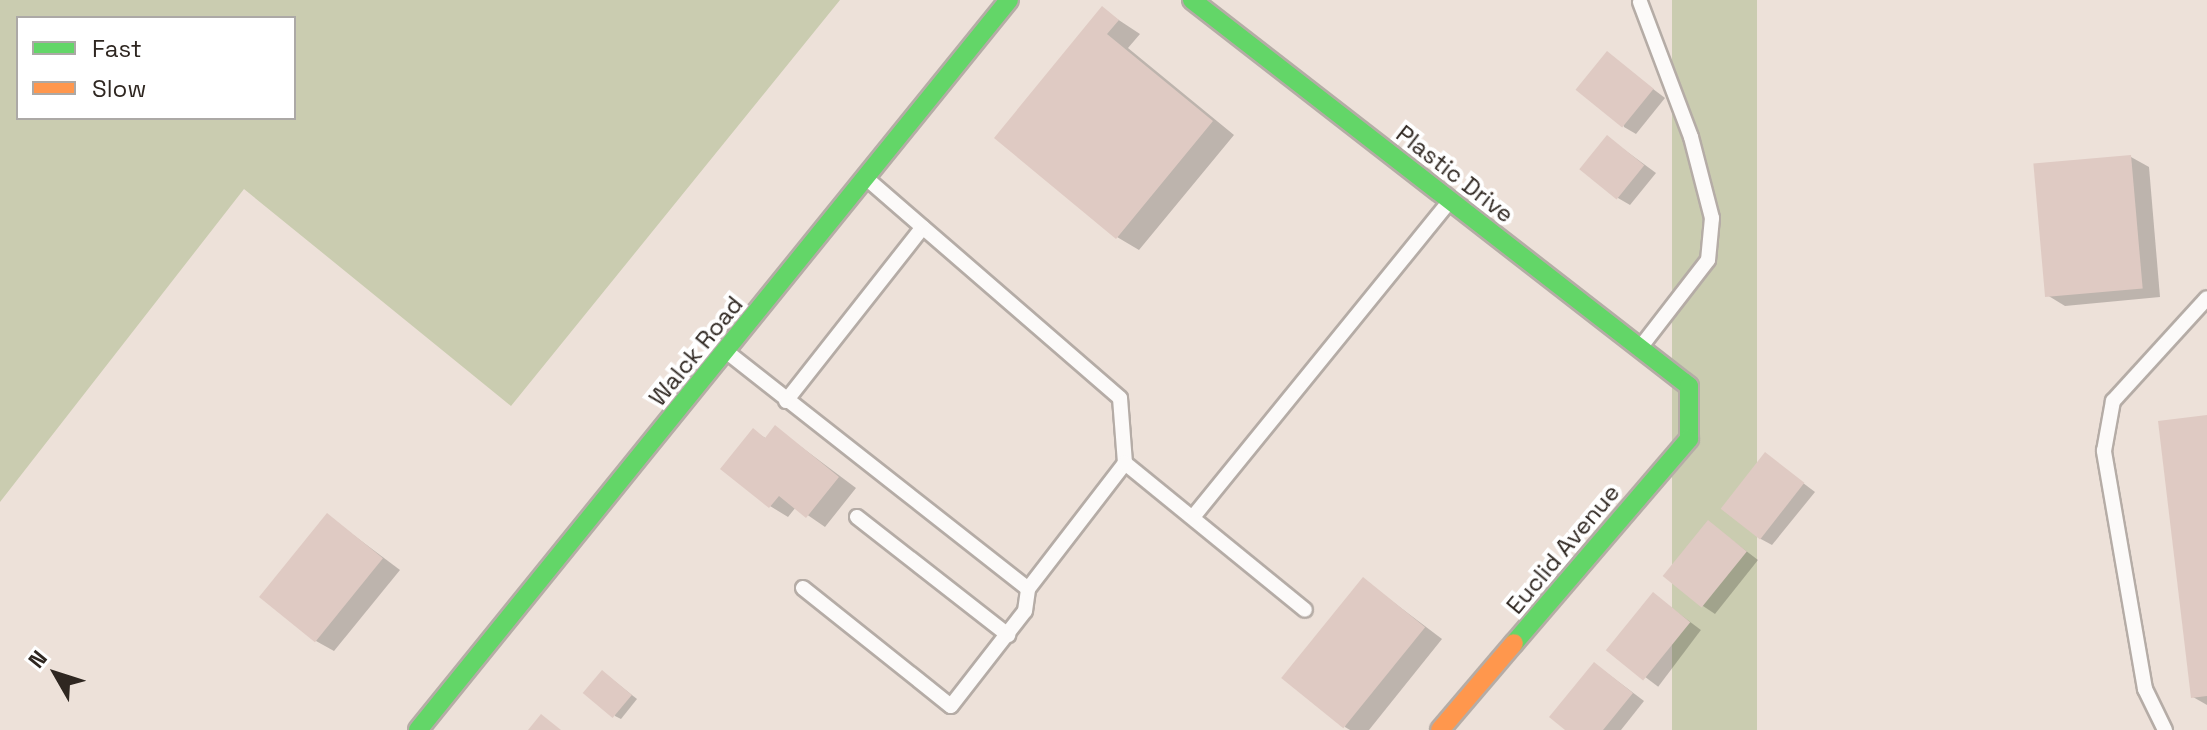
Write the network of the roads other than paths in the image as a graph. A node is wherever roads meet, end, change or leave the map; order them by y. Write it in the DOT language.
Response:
graph roads {
  1 [pos="1009,0"];
  2 [pos="1192,0"];
  3 [pos="1640,2"];
  4 [pos="866,178"];
  5 [pos="1450,200"];
  6 [pos="923,227"];
  7 [pos="2207,298"];
  8 [pos="1640,348"];
  9 [pos="726,352"];
  10 [pos="1689,386"];
  11 [pos="786,401"];
  12 [pos="1125,463"];
  13 [pos="857,517"];
  14 [pos="1193,517"];
  15 [pos="803,588"];
  16 [pos="1028,589"];
  17 [pos="1305,610"];
  18 [pos="1008,635"];
  19 [pos="418,730"];
  20 [pos="1440,730"];
  21 [pos="2165,730"];
  1 -- 4 [label="street, Walck Road"];
  2 -- 5 [label="street, Plastic Drive"];
  3 -- 8 [label="lane"];
  4 -- 6 [label="lane"];
  4 -- 9 [label="street, Walck Road"];
  5 -- 8 [label="street, Plastic Drive"];
  5 -- 14 [label="lane"];
  6 -- 11 [label="lane"];
  6 -- 12 [label="lane"];
  7 -- 21 [label="lane"];
  8 -- 10 [label="street, Plastic Drive"];
  9 -- 11 [label="lane"];
  9 -- 19 [label="street, Walck Road"];
  10 -- 20 [label="street, Euclid Avenue"];
  11 -- 16 [label="lane"];
  12 -- 14 [label="lane"];
  12 -- 16 [label="lane"];
  13 -- 18 [label="lane"];
  14 -- 17 [label="lane"];
  15 -- 18 [label="lane"];
  16 -- 18 [label="lane"];
}
